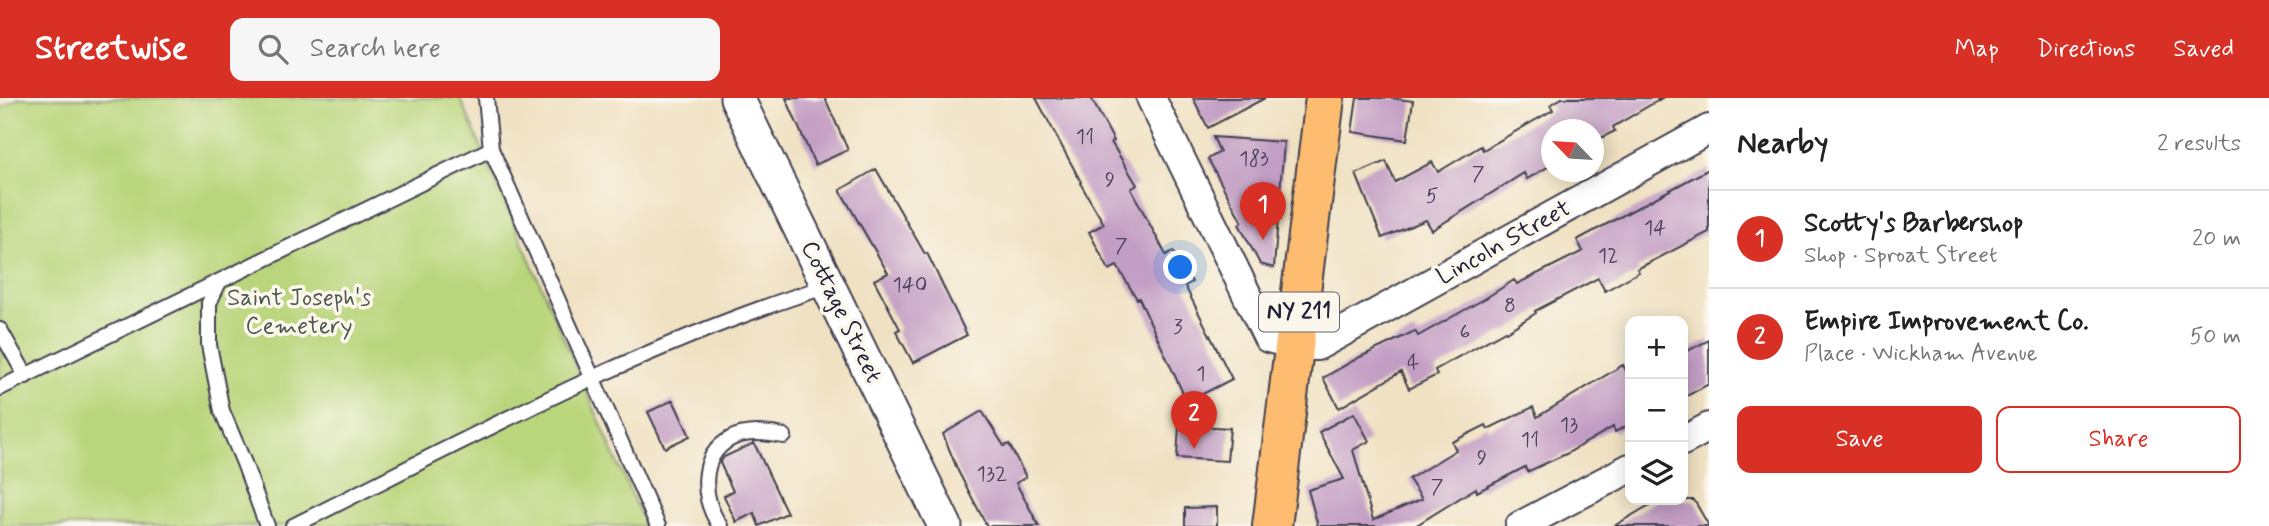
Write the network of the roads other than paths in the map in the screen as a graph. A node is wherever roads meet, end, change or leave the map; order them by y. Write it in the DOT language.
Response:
graph roads {
  1 [pos="486,98"];
  2 [pos="737,98"];
  3 [pos="1152,98"];
  4 [pos="1325,98"];
  5 [pos="1709,129"];
  6 [pos="491,149"];
  7 [pos="219,282"];
  8 [pos="828,286"];
  9 [pos="0,330"];
  10 [pos="1296,345"];
  11 [pos="26,376"];
  12 [pos="591,377"];
  13 [pos="0,388"];
  14 [pos="1709,427"];
  15 [pos="784,436"];
  16 [pos="1688,438"];
  17 [pos="1625,471"];
  18 [pos="267,526"];
  19 [pos="293,526"];
  20 [pos="658,526"];
  21 [pos="720,526"];
  22 [pos="945,526"];
  23 [pos="1272,526"];
  24 [pos="1520,526"];
  1 -- 6 [label="lane"];
  2 -- 8 [label="street, Cottage Street"];
  3 -- 10 [label="street"];
  4 -- 10 [label="main road, NY 211"];
  5 -- 10 [label="street, Lincoln Street"];
  6 -- 7 [label="lane"];
  6 -- 12 [label="lane"];
  7 -- 11 [label="lane"];
  7 -- 18 [label="lane"];
  8 -- 12 [label="lane"];
  8 -- 22 [label="street, Cottage Street"];
  9 -- 11 [label="lane"];
  10 -- 23 [label="main road, NY 211"];
  11 -- 13 [label="lane"];
  12 -- 19 [label="lane"];
  12 -- 20 [label="lane"];
  14 -- 16 [label="street"];
  15 -- 21 [label="lane"];
  17 -- 24 [label="street"];
}
